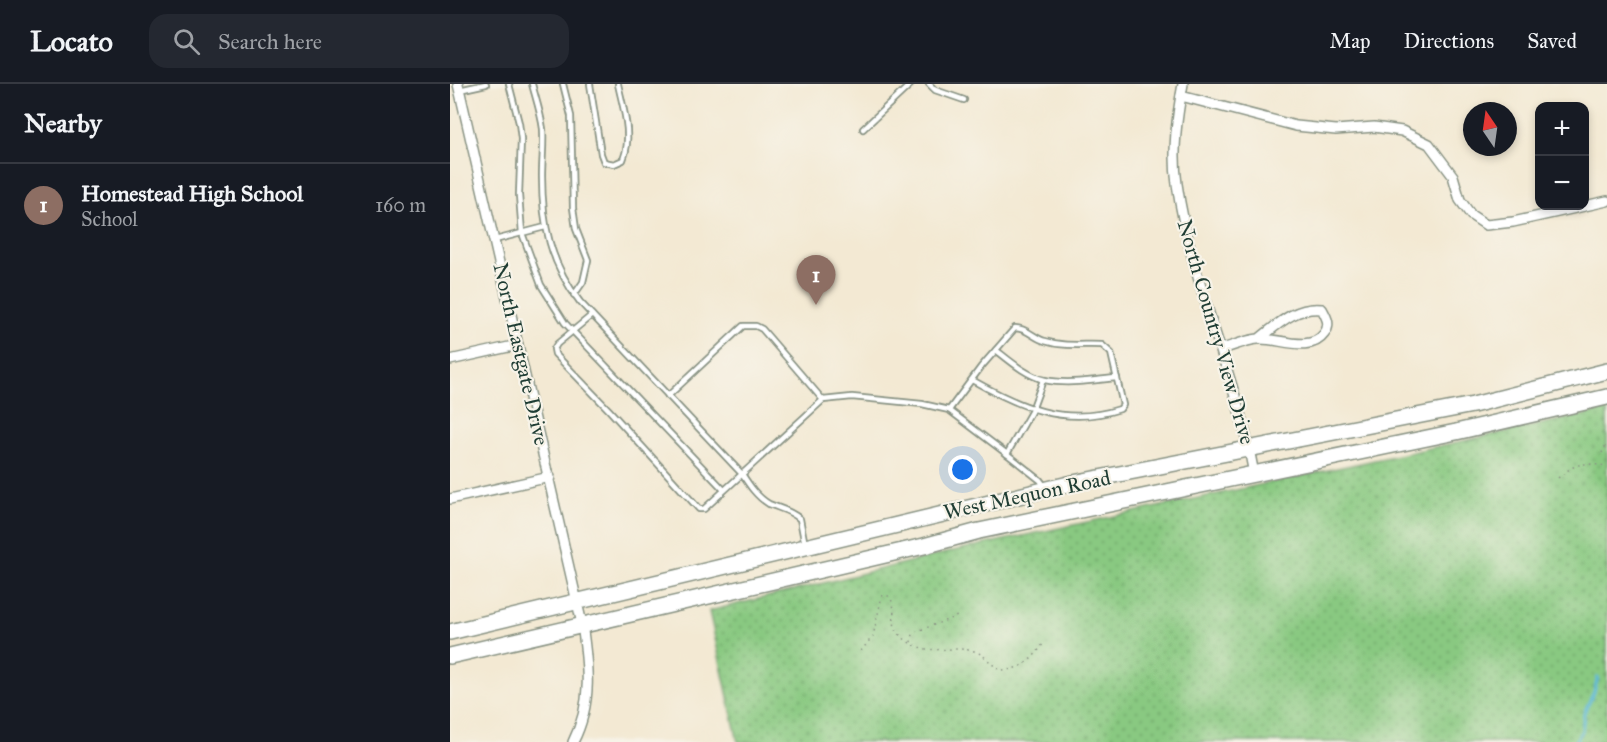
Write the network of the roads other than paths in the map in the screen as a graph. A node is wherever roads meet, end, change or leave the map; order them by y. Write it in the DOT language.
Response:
graph roads {
  1 [pos="486,84"];
  2 [pos="509,84"];
  3 [pos="532,84"];
  4 [pos="563,84"];
  5 [pos="590,84"];
  6 [pos="618,84"];
  7 [pos="911,84"];
  8 [pos="930,84"];
  9 [pos="1183,84"];
  10 [pos="456,88"];
  11 [pos="1181,96"];
  12 [pos="964,100"];
  13 [pos="863,129"];
  14 [pos="1607,201"];
  15 [pos="545,227"];
  16 [pos="522,233"];
  17 [pos="495,240"];
  18 [pos="574,295"];
  19 [pos="592,315"];
  20 [pos="573,330"];
  21 [pos="1259,339"];
  22 [pos="518,345"];
  23 [pos="1222,349"];
  24 [pos="996,350"];
  25 [pos="450,360"];
  26 [pos="1607,371"];
  27 [pos="1117,378"];
  28 [pos="972,380"];
  29 [pos="1043,380"];
  30 [pos="1607,390"];
  31 [pos="668,396"];
  32 [pos="1607,397"];
  33 [pos="823,400"];
  34 [pos="1589,401"];
  35 [pos="949,410"];
  36 [pos="1032,410"];
  37 [pos="1250,448"];
  38 [pos="1007,454"];
  39 [pos="742,474"];
  40 [pos="1254,474"];
  41 [pos="550,477"];
  42 [pos="724,490"];
  43 [pos="1048,490"];
  44 [pos="450,499"];
  45 [pos="805,546"];
  46 [pos="577,602"];
  47 [pos="582,624"];
  48 [pos="450,632"];
  49 [pos="450,656"];
  50 [pos="573,742"];
  1 -- 10 [label="lane"];
  2 -- 16 [label="lane"];
  3 -- 15 [label="lane"];
  4 -- 18 [label="lane"];
  5 -- 6 [label="lane"];
  7 -- 13 [label="lane"];
  8 -- 12 [label="lane"];
  9 -- 11 [label="street, North Country View Drive"];
  10 -- 17 [label="street, North Eastgate Drive"];
  11 -- 14 [label="street"];
  11 -- 23 [label="street, North Country View Drive"];
  15 -- 16 [label="lane"];
  15 -- 18 [label="lane"];
  16 -- 17 [label="lane"];
  16 -- 20 [label="lane"];
  17 -- 22 [label="street, North Eastgate Drive"];
  18 -- 19 [label="lane"];
  19 -- 20 [label="lane"];
  19 -- 31 [label="lane"];
  20 -- 42 [label="lane"];
  20 -- 42 [label="lane"];
  21 -- 21 [label="street"];
  21 -- 23 [label="street"];
  22 -- 25 [label="street"];
  22 -- 41 [label="street, North Eastgate Drive"];
  23 -- 37 [label="street, North Country View Drive"];
  24 -- 27 [label="lane"];
  24 -- 28 [label="lane"];
  24 -- 29 [label="lane"];
  26 -- 37 [label="main road, West Mequon Road"];
  27 -- 29 [label="lane"];
  27 -- 36 [label="lane"];
  28 -- 35 [label="lane"];
  28 -- 36 [label="lane"];
  29 -- 36 [label="lane"];
  30 -- 34 [label="main road"];
  31 -- 33 [label="lane"];
  31 -- 39 [label="lane"];
  32 -- 34 [label="main road, West Mequon Road"];
  33 -- 35 [label="lane"];
  33 -- 39 [label="lane"];
  34 -- 40 [label="main road, West Mequon Road"];
  35 -- 38 [label="lane"];
  36 -- 38 [label="lane"];
  37 -- 40 [label="street, North Country View Drive"];
  37 -- 43 [label="main road, West Mequon Road"];
  38 -- 43 [label="lane"];
  39 -- 42 [label="lane"];
  39 -- 45 [label="lane"];
  40 -- 47 [label="main road, West Mequon Road"];
  41 -- 44 [label="street"];
  41 -- 46 [label="street, North Eastgate Drive"];
  43 -- 45 [label="main road, West Mequon Road"];
  45 -- 46 [label="main road, West Mequon Road"];
  46 -- 47 [label="street, North Eastgate Drive"];
  46 -- 48 [label="main road, West Mequon Road"];
  47 -- 49 [label="main road, West Mequon Road"];
  47 -- 50 [label="street, North Eastgate Drive"];
}
